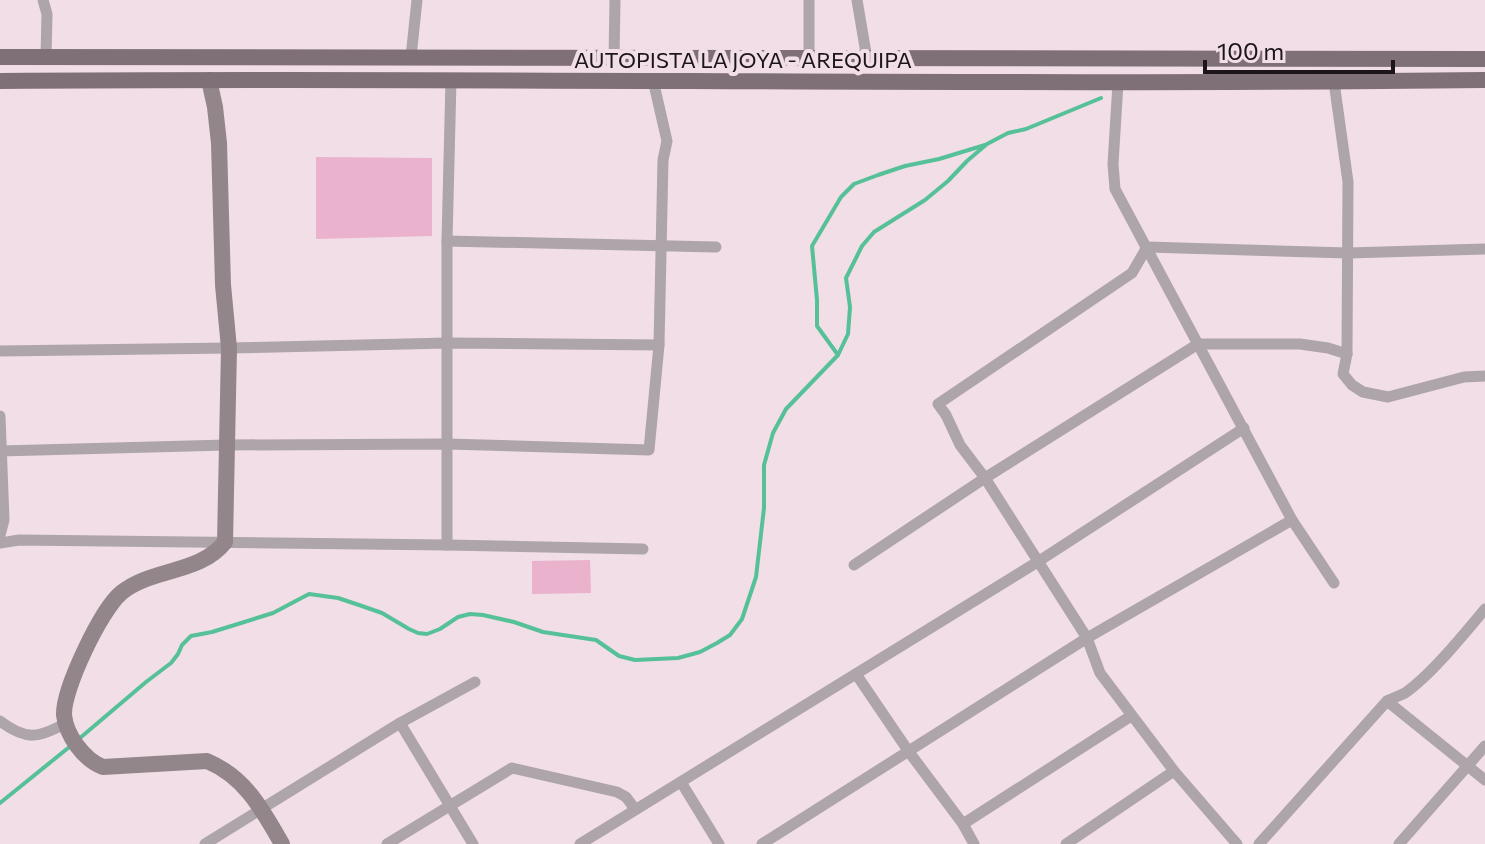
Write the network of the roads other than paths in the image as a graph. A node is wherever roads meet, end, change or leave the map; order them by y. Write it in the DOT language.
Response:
graph roads {
  1 [pos="43,0"];
  2 [pos="417,0"];
  3 [pos="615,0"];
  4 [pos="809,0"];
  5 [pos="857,0"];
  6 [pos="0,57"];
  7 [pos="46,57"];
  8 [pos="411,57"];
  9 [pos="614,59"];
  10 [pos="809,59"];
  11 [pos="867,59"];
  12 [pos="1485,59"];
  13 [pos="209,80"];
  14 [pos="451,80"];
  15 [pos="653,80"];
  16 [pos="1485,80"];
  17 [pos="0,81"];
  18 [pos="1334,82"];
  19 [pos="1118,83"];
  20 [pos="447,241"];
  21 [pos="662,244"];
  22 [pos="716,247"];
  23 [pos="1147,247"];
  24 [pos="1485,249"];
  25 [pos="1348,253"];
  26 [pos="448,343"];
  27 [pos="1198,344"];
  28 [pos="659,345"];
  29 [pos="229,348"];
  30 [pos="0,351"];
  31 [pos="1347,354"];
  32 [pos="1485,376"];
  33 [pos="0,416"];
  34 [pos="1244,428"];
  35 [pos="447,444"];
  36 [pos="227,445"];
  37 [pos="1,451"];
  38 [pos="985,478"];
  39 [pos="1292,520"];
  40 [pos="0,535"];
  41 [pos="225,542"];
  42 [pos="0,543"];
  43 [pos="447,545"];
  44 [pos="643,549"];
  45 [pos="1039,561"];
  46 [pos="854,565"];
  47 [pos="1334,583"];
  48 [pos="1485,609"];
  49 [pos="1087,638"];
  50 [pos="856,674"];
  51 [pos="475,682"];
  52 [pos="1387,701"];
  53 [pos="1131,716"];
  54 [pos="0,721"];
  55 [pos="66,723"];
  56 [pos="400,723"];
  57 [pos="1485,746"];
  58 [pos="909,752"];
  59 [pos="1468,765"];
  60 [pos="1174,771"];
  61 [pos="1485,780"];
  62 [pos="681,782"];
  63 [pos="451,806"];
  64 [pos="262,808"];
  65 [pos="635,809"];
  66 [pos="963,824"];
  67 [pos="205,844"];
  68 [pos="282,844"];
  69 [pos="387,844"];
  70 [pos="473,844"];
  71 [pos="580,844"];
  72 [pos="719,844"];
  73 [pos="762,844"];
  74 [pos="974,844"];
  75 [pos="1066,844"];
  76 [pos="1237,844"];
  77 [pos="1259,844"];
  78 [pos="1399,844"];
  1 -- 7 [label="street"];
  2 -- 8 [label="street"];
  3 -- 9 [label="street"];
  4 -- 10 [label="street"];
  5 -- 11 [label="street"];
  6 -- 7 [label="main road, AUTOPISTA LA JOYA - AREQUIPA"];
  7 -- 8 [label="main road, AUTOPISTA LA JOYA - AREQUIPA"];
  8 -- 9 [label="main road, AUTOPISTA LA JOYA - AREQUIPA"];
  9 -- 10 [label="main road, AUTOPISTA LA JOYA - AREQUIPA"];
  10 -- 11 [label="main road, AUTOPISTA LA JOYA - AREQUIPA"];
  11 -- 12 [label="main road, AUTOPISTA LA JOYA - AREQUIPA"];
  13 -- 14 [label="main road, AUTOPISTA LA JOYA - AREQUIPA"];
  13 -- 17 [label="main road, AUTOPISTA LA JOYA - AREQUIPA"];
  13 -- 29 [label="street"];
  14 -- 15 [label="main road, AUTOPISTA LA JOYA - AREQUIPA"];
  14 -- 20 [label="street"];
  15 -- 19 [label="main road, AUTOPISTA LA JOYA - AREQUIPA"];
  15 -- 21 [label="street"];
  16 -- 18 [label="main road, AUTOPISTA LA JOYA - AREQUIPA"];
  18 -- 19 [label="main road, AUTOPISTA LA JOYA - AREQUIPA"];
  18 -- 25 [label="street"];
  19 -- 23 [label="street"];
  20 -- 21 [label="street"];
  20 -- 26 [label="street"];
  21 -- 22 [label="street"];
  21 -- 28 [label="street"];
  23 -- 25 [label="street"];
  23 -- 27 [label="street"];
  23 -- 38 [label="street"];
  24 -- 25 [label="street"];
  25 -- 31 [label="street"];
  26 -- 28 [label="street"];
  26 -- 29 [label="street"];
  26 -- 35 [label="street"];
  27 -- 31 [label="street"];
  27 -- 34 [label="street"];
  27 -- 38 [label="street"];
  28 -- 35 [label="street"];
  29 -- 30 [label="street"];
  29 -- 36 [label="street"];
  31 -- 32 [label="street"];
  33 -- 37 [label="street"];
  34 -- 39 [label="street"];
  34 -- 45 [label="street"];
  35 -- 36 [label="street"];
  35 -- 43 [label="street"];
  36 -- 37 [label="street"];
  36 -- 41 [label="street"];
  37 -- 40 [label="street"];
  38 -- 45 [label="street"];
  38 -- 46 [label="street"];
  39 -- 47 [label="street"];
  39 -- 49 [label="street"];
  41 -- 42 [label="street"];
  41 -- 43 [label="street"];
  41 -- 55 [label="street"];
  43 -- 44 [label="street"];
  45 -- 49 [label="street"];
  45 -- 50 [label="street"];
  48 -- 52 [label="street"];
  49 -- 53 [label="street"];
  49 -- 58 [label="street"];
  50 -- 58 [label="street"];
  50 -- 62 [label="street"];
  51 -- 56 [label="street"];
  52 -- 59 [label="street"];
  52 -- 77 [label="street"];
  53 -- 60 [label="street"];
  53 -- 66 [label="street"];
  54 -- 55 [label="street"];
  55 -- 64 [label="street"];
  56 -- 63 [label="street"];
  56 -- 64 [label="street"];
  57 -- 59 [label="street"];
  58 -- 66 [label="street"];
  58 -- 73 [label="street"];
  59 -- 61 [label="street"];
  59 -- 78 [label="street"];
  60 -- 75 [label="street"];
  60 -- 76 [label="street"];
  62 -- 65 [label="street"];
  62 -- 72 [label="street"];
  63 -- 65 [label="street"];
  63 -- 69 [label="street"];
  63 -- 70 [label="street"];
  64 -- 67 [label="street"];
  64 -- 68 [label="street"];
  65 -- 71 [label="street"];
  66 -- 74 [label="street"];
}
